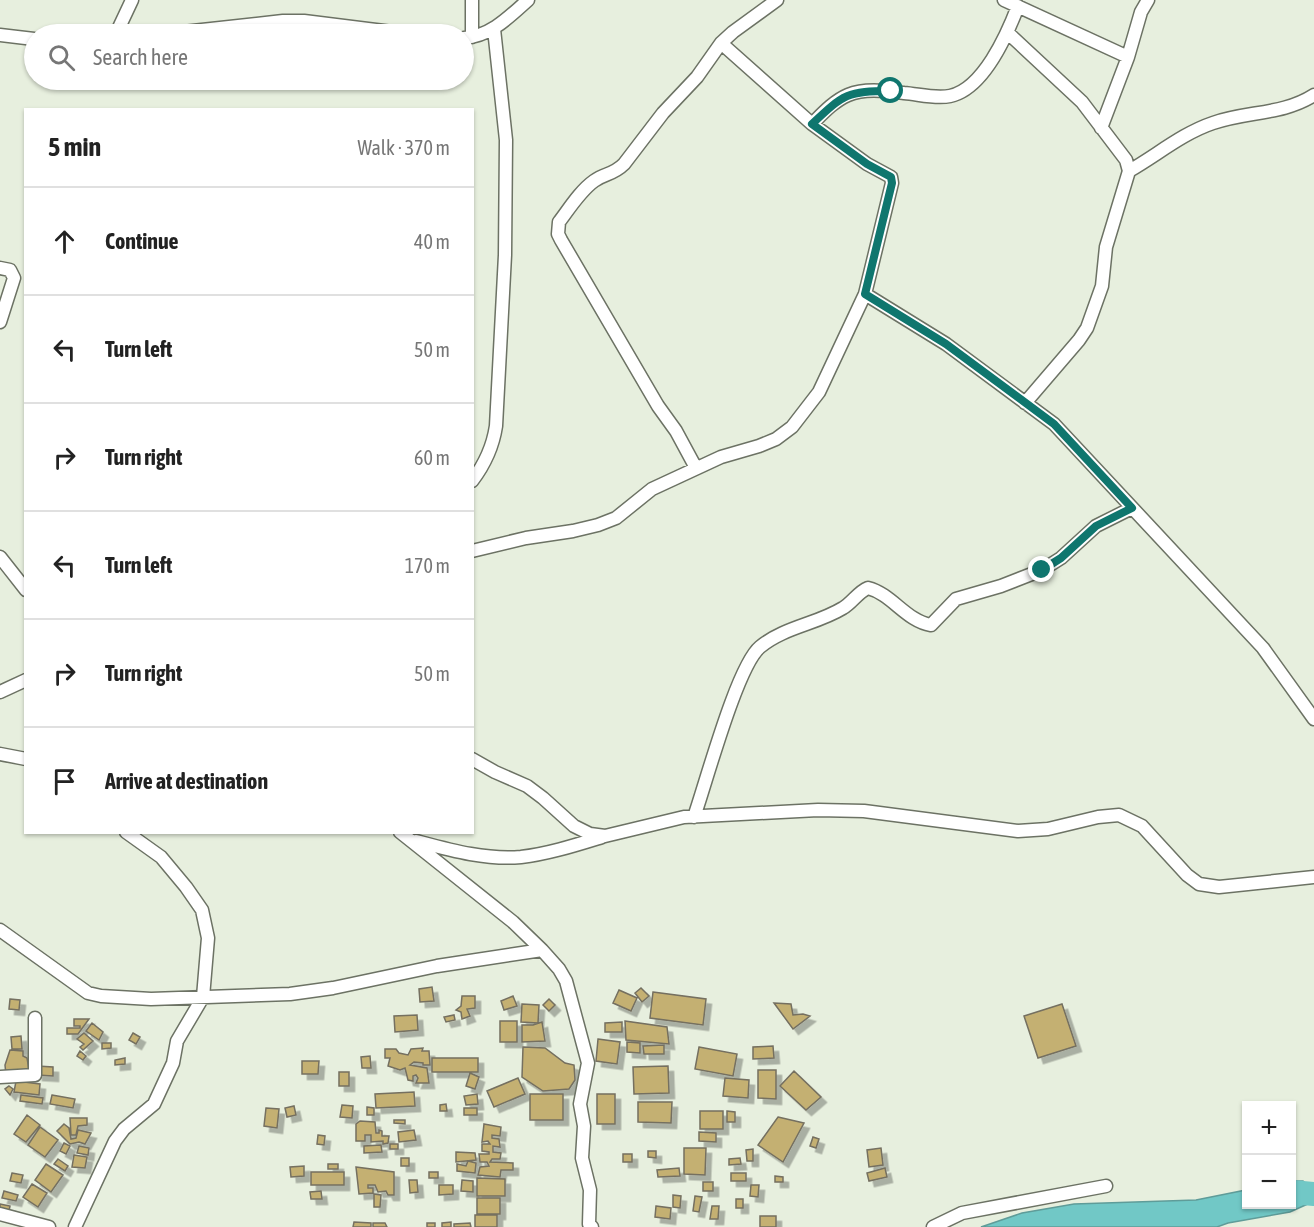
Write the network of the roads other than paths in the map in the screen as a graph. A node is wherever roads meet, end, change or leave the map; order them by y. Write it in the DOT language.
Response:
graph roads {
  1 [pos="132,0"];
  2 [pos="472,0"];
  3 [pos="528,0"];
  4 [pos="777,0"];
  5 [pos="1004,0"];
  6 [pos="1148,0"];
  7 [pos="1018,6"];
  8 [pos="121,24"];
  9 [pos="256,24"];
  10 [pos="328,24"];
  11 [pos="469,24"];
  12 [pos="494,29"];
  13 [pos="1008,33"];
  14 [pos="0,35"];
  15 [pos="474,36"];
  16 [pos="24,38"];
  17 [pos="721,43"];
  18 [pos="1128,57"];
  19 [pos="1314,95"];
  20 [pos="812,124"];
  21 [pos="1101,128"];
  22 [pos="1129,171"];
  23 [pos="0,268"];
  24 [pos="865,294"];
  25 [pos="0,322"];
  26 [pos="1025,403"];
  27 [pos="696,468"];
  28 [pos="474,478"];
  29 [pos="1132,508"];
  30 [pos="474,551"];
  31 [pos="0,557"];
  32 [pos="24,587"];
  33 [pos="24,681"];
  34 [pos="0,692"];
  35 [pos="1314,719"];
  36 [pos="0,754"];
  37 [pos="24,759"];
  38 [pos="474,760"];
  39 [pos="694,817"];
  40 [pos="129,834"];
  41 [pos="403,834"];
  42 [pos="606,836"];
  43 [pos="412,840"];
  44 [pos="1314,877"];
  45 [pos="0,930"];
  46 [pos="542,950"];
  47 [pos="203,997"];
  48 [pos="35,1018"];
  49 [pos="0,1077"];
  50 [pos="1106,1186"];
  51 [pos="0,1214"];
  52 [pos="50,1227"];
  53 [pos="75,1227"];
  54 [pos="592,1227"];
  55 [pos="933,1227"];
  1 -- 8 [label="street"];
  2 -- 11 [label="street"];
  3 -- 12 [label="street"];
  4 -- 17 [label="street"];
  5 -- 7 [label="street"];
  6 -- 18 [label="street"];
  7 -- 13 [label="street"];
  7 -- 18 [label="street"];
  9 -- 10 [label="street"];
  12 -- 15 [label="street"];
  12 -- 28 [label="street"];
  13 -- 20 [label="street"];
  13 -- 21 [label="street"];
  14 -- 16 [label="street"];
  17 -- 20 [label="street"];
  17 -- 27 [label="street"];
  18 -- 21 [label="street"];
  19 -- 22 [label="street"];
  20 -- 24 [label="street"];
  21 -- 22 [label="street"];
  22 -- 26 [label="street"];
  23 -- 25 [label="street"];
  24 -- 26 [label="street"];
  24 -- 27 [label="street"];
  26 -- 29 [label="street"];
  27 -- 30 [label="street"];
  29 -- 35 [label="street"];
  29 -- 39 [label="street"];
  31 -- 32 [label="street"];
  33 -- 34 [label="street"];
  36 -- 37 [label="street"];
  38 -- 42 [label="street"];
  39 -- 42 [label="street"];
  39 -- 44 [label="street"];
  40 -- 47 [label="street"];
  41 -- 43 [label="street"];
  42 -- 43 [label="street"];
  43 -- 46 [label="street"];
  45 -- 47 [label="street"];
  46 -- 47 [label="street"];
  46 -- 54 [label="street"];
  47 -- 53 [label="street"];
  48 -- 49 [label="street"];
  50 -- 55 [label="street"];
  51 -- 52 [label="street"];
}
